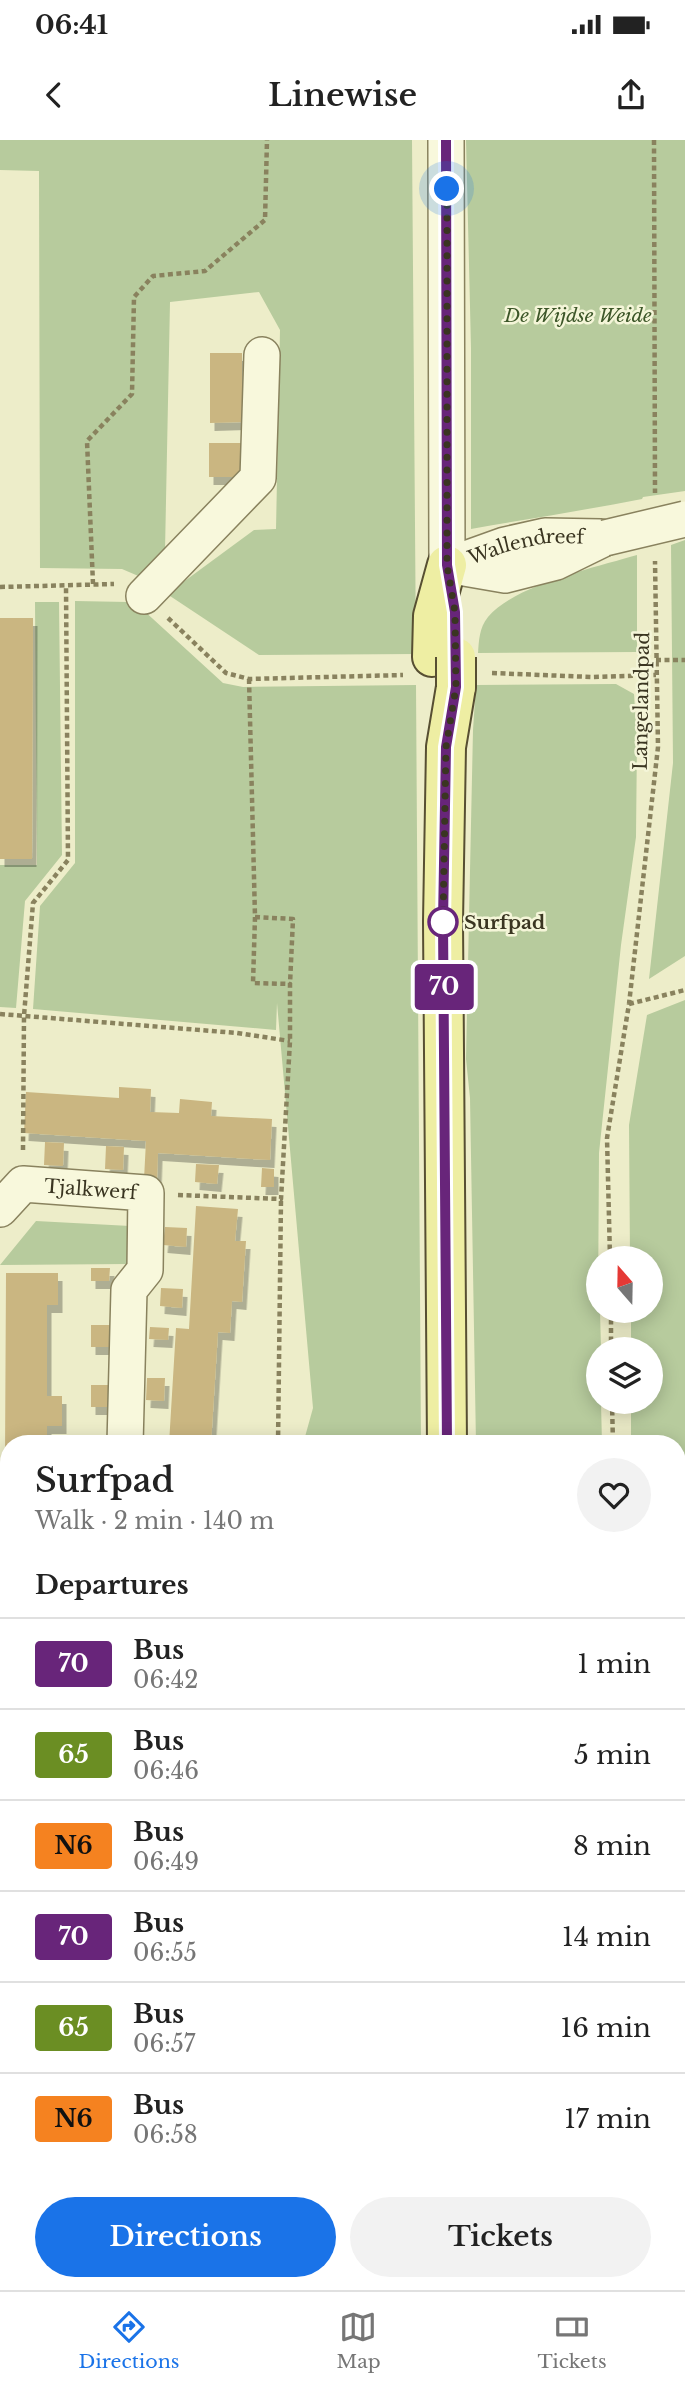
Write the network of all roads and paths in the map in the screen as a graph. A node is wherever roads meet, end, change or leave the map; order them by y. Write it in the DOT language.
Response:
graph roads {
  1 [pos="267,140"];
  2 [pos="446,140"];
  3 [pos="654,140"];
  4 [pos="262,355"];
  5 [pos="655,498"];
  6 [pos="685,519"];
  7 [pos="655,552"];
  8 [pos="447,565"];
  9 [pos="93,584"];
  10 [pos="66,586"];
  11 [pos="144,596"];
  12 [pos="656,660"];
  13 [pos="685,660"];
  14 [pos="249,679"];
  15 [pos="255,917"];
  16 [pos="290,984"];
  17 [pos="685,990"];
  18 [pos="629,1004"];
  19 [pos="0,1014"];
  20 [pos="24,1016"];
  21 [pos="290,1041"];
  22 [pos="146,1193"];
  23 [pos="11,1196"];
  24 [pos="281,1199"];
  25 [pos="610,1246"];
  26 [pos="612,1414"];
  27 [pos="125,1435"];
  28 [pos="278,1435"];
  29 [pos="447,1435"];
  30 [pos="613,1435"];
  1 -- 9 [label="path"];
  2 -- 8 [label="street"];
  3 -- 5 [label="path"];
  4 -- 11 [label="street"];
  6 -- 8 [label="street, Wallendreef, bridge"];
  7 -- 12 [label="path, Langelandpad"];
  8 -- 29 [label="main road"];
  10 -- 20 [label="path"];
  12 -- 13 [label="path"];
  12 -- 18 [label="path, Langelandpad"];
  14 -- 15 [label="path"];
  15 -- 16 [label="path"];
  15 -- 16 [label="path"];
  16 -- 21 [label="path"];
  17 -- 18 [label="path"];
  18 -- 25 [label="path, Langelandpad"];
  19 -- 20 [label="path"];
  20 -- 21 [label="path"];
  20 -- 23 [label="path"];
  21 -- 24 [label="path"];
  22 -- 23 [label="street, Tjalkwerf"];
  22 -- 24 [label="path"];
  22 -- 27 [label="street, Tjalkwerf"];
  24 -- 28 [label="path"];
  26 -- 30 [label="path"];
}
